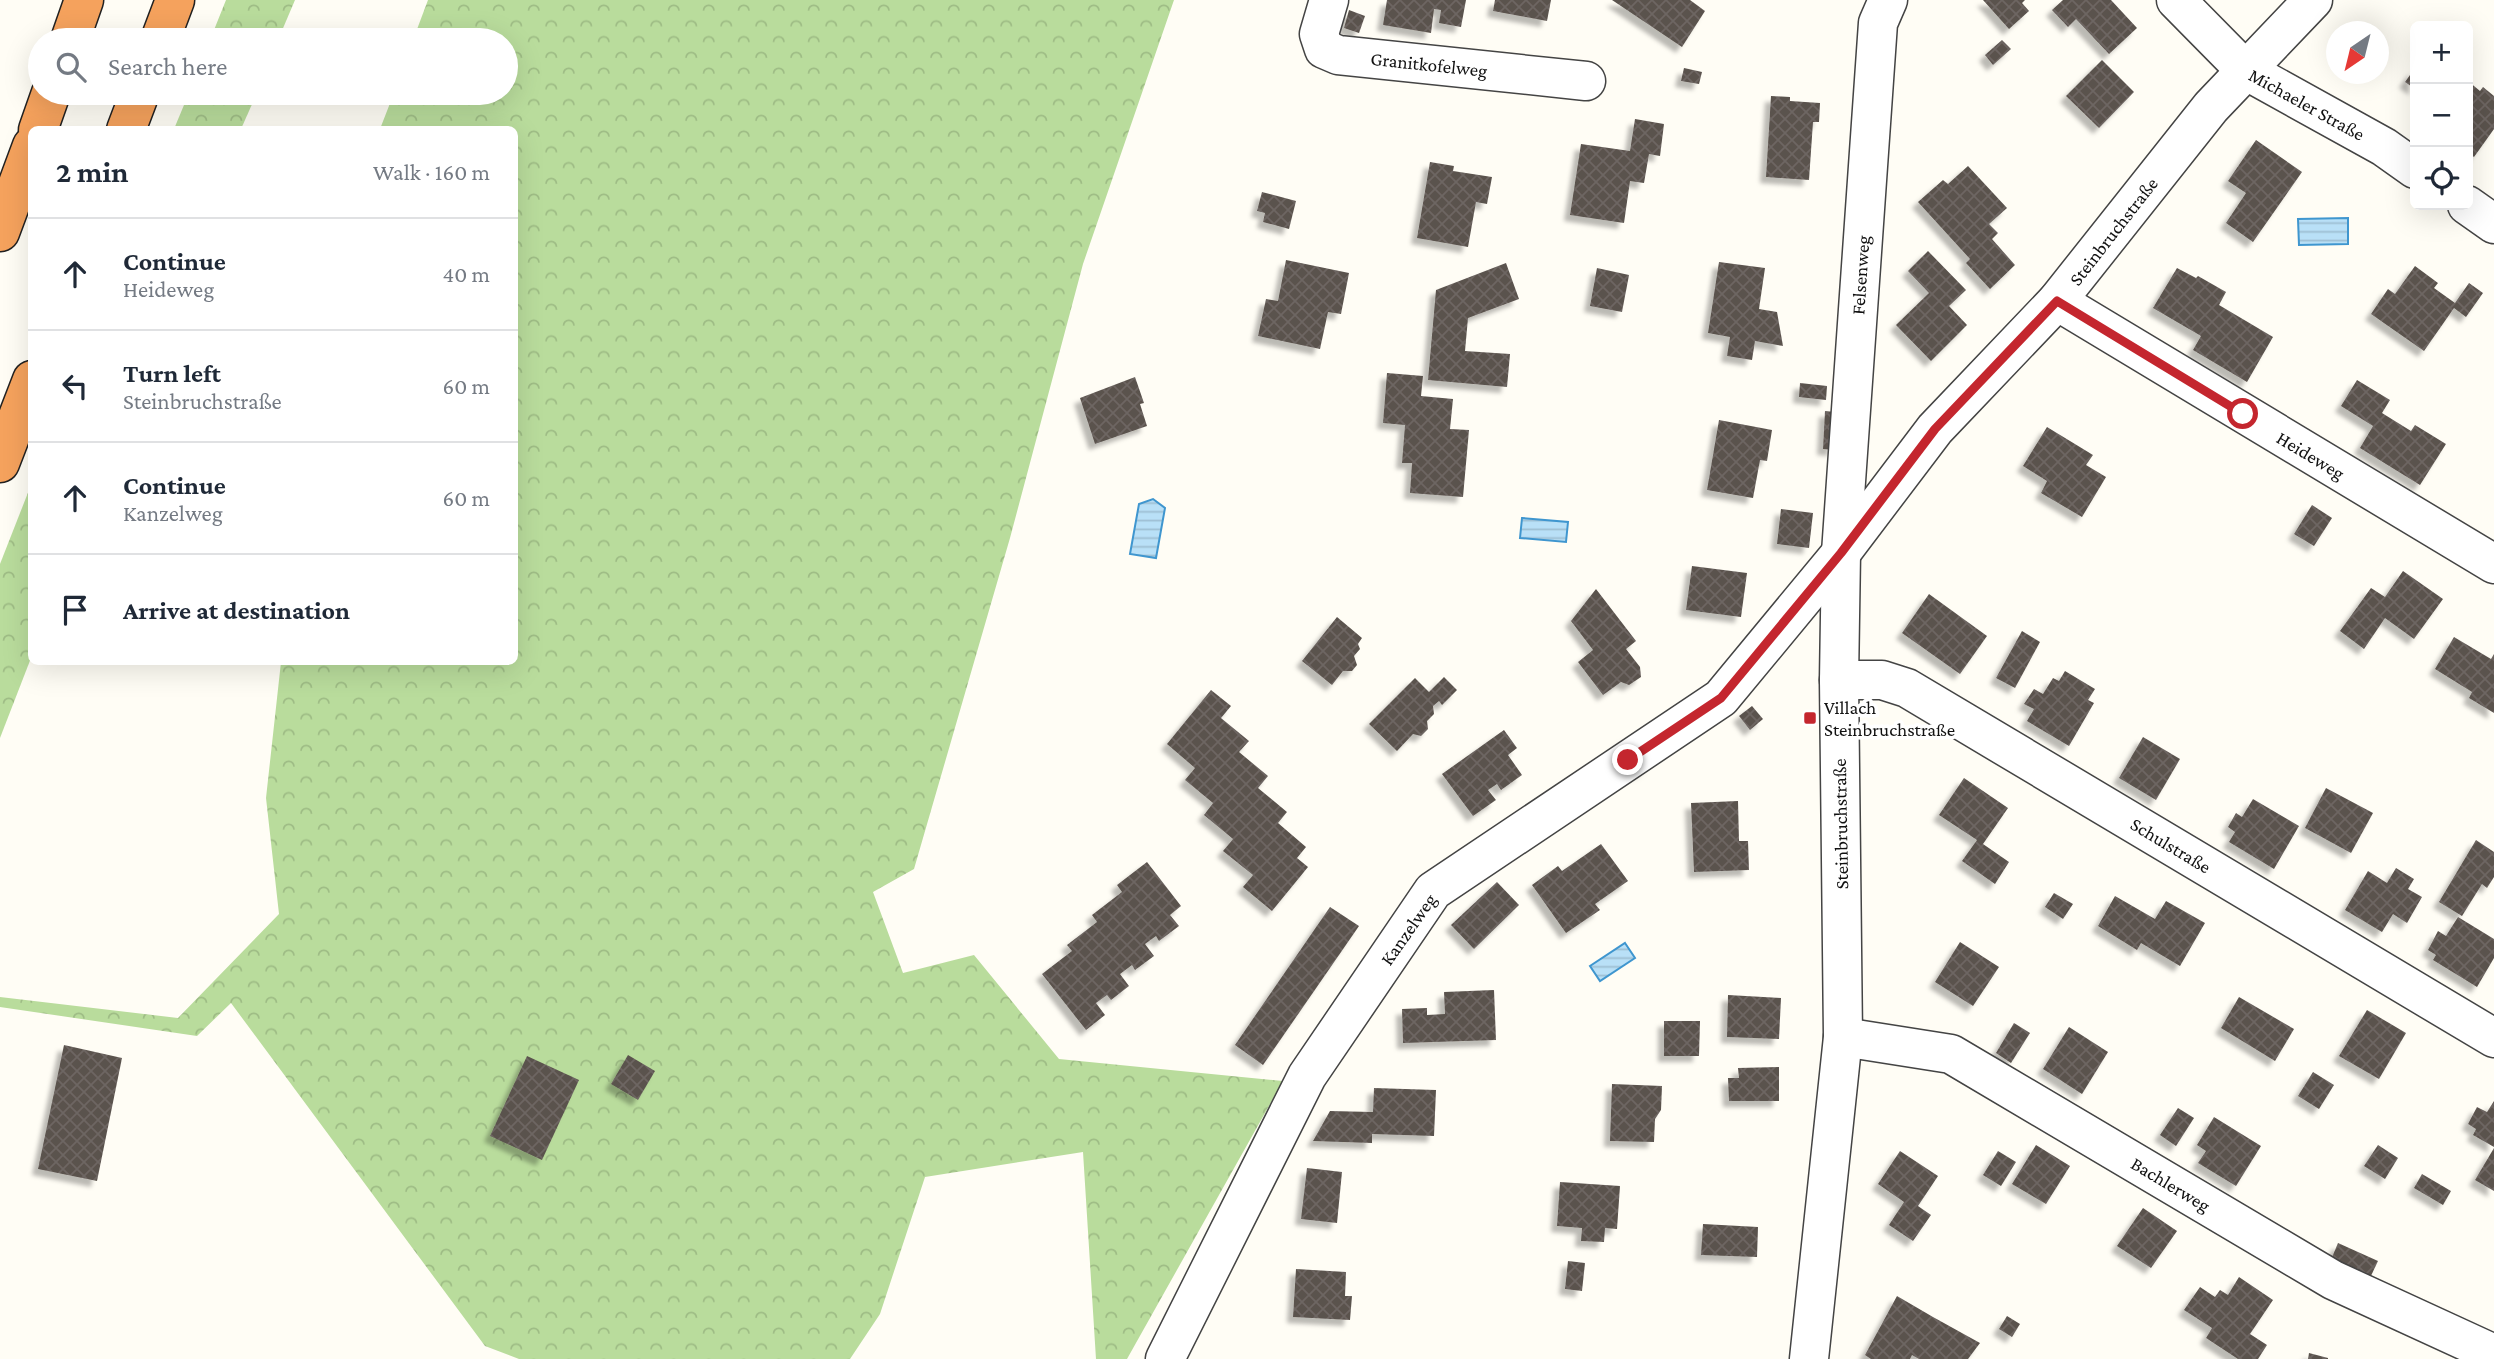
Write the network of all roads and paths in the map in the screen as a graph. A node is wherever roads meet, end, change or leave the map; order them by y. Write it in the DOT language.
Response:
graph roads {
  1 [pos="84,0"];
  2 [pos="175,0"];
  3 [pos="1329,0"];
  4 [pos="1888,0"];
  5 [pos="2176,0"];
  6 [pos="2313,0"];
  7 [pos="74,28"];
  8 [pos="164,28"];
  9 [pos="2245,70"];
  10 [pos="1586,81"];
  11 [pos="47,105"];
  12 [pos="135,105"];
  13 [pos="39,126"];
  14 [pos="128,126"];
  15 [pos="28,157"];
  16 [pos="2410,165"];
  17 [pos="2473,209"];
  18 [pos="2494,224"];
  19 [pos="0,232"];
  20 [pos="2057,301"];
  21 [pos="28,390"];
  22 [pos="0,463"];
  23 [pos="1841,553"];
  24 [pos="2494,564"];
  25 [pos="1839,680"];
  26 [pos="1843,1037"];
  27 [pos="2494,1038"];
  28 [pos="2494,1354"];
  29 [pos="1165,1359"];
  30 [pos="1809,1359"];
  1 -- 7 [label="highway"];
  2 -- 8 [label="highway"];
  3 -- 10 [label="street, Granitkofelweg"];
  4 -- 23 [label="street, Felsenweg"];
  5 -- 9 [label="street, Michaeler Straße"];
  6 -- 9 [label="street, Steinbruchstraße"];
  9 -- 16 [label="street, Michaeler Straße"];
  9 -- 20 [label="street, Steinbruchstraße"];
  11 -- 13 [label="highway"];
  12 -- 14 [label="highway"];
  15 -- 19 [label="highway"];
  17 -- 18 [label="street"];
  20 -- 23 [label="street, Steinbruchstraße"];
  20 -- 24 [label="street, Heideweg"];
  21 -- 22 [label="highway"];
  23 -- 25 [label="street, Steinbruchstraße"];
  23 -- 29 [label="street, Kanzelweg"];
  25 -- 26 [label="street, Steinbruchstraße"];
  25 -- 27 [label="street, Schulstraße"];
  26 -- 28 [label="street, Bachlerweg"];
  26 -- 30 [label="street, Steinbruchstraße"];
}
